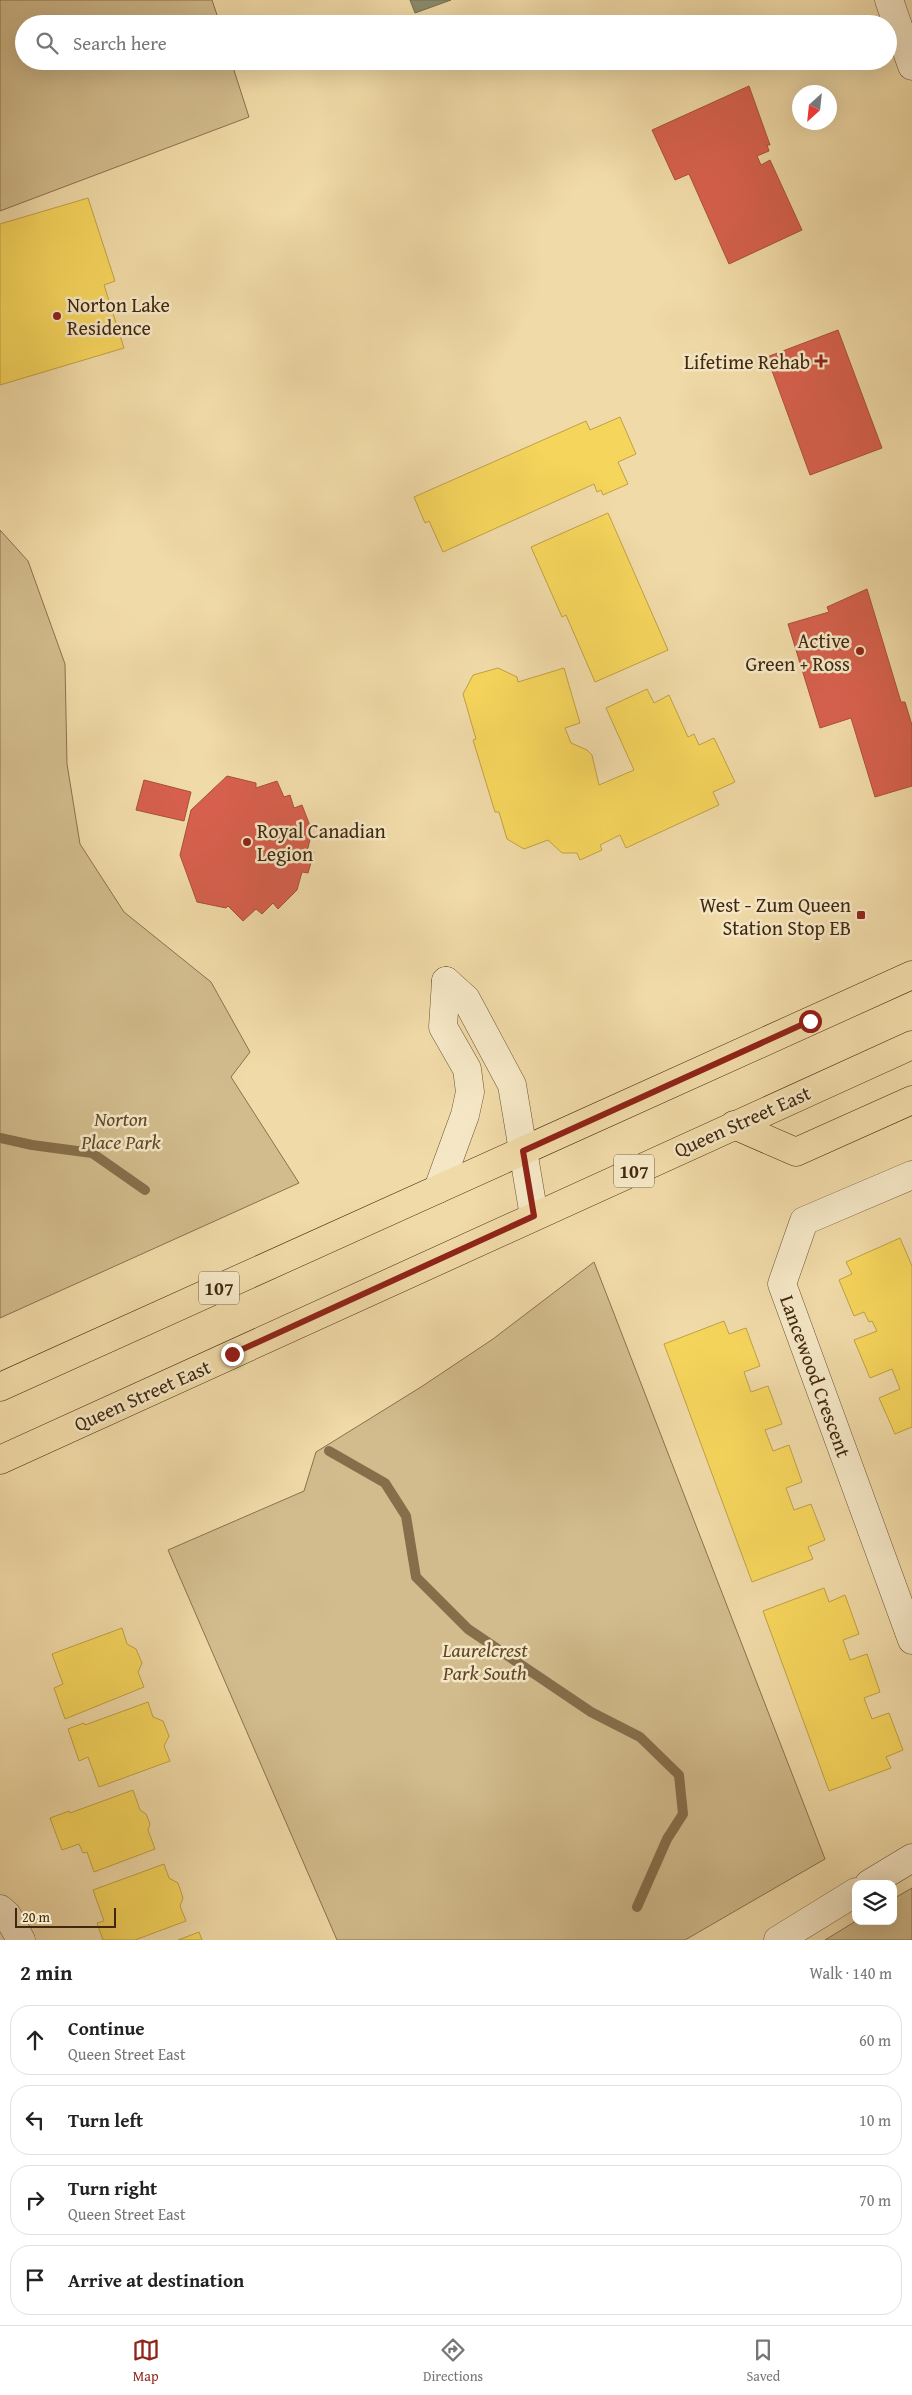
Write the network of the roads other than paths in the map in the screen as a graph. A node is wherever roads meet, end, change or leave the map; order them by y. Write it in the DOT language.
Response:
graph roads {
  1 [pos="889,0"];
  2 [pos="894,15"];
  3 [pos="897,23"];
  4 [pos="912,66"];
  5 [pos="912,974"];
  6 [pos="912,1045"];
  7 [pos="912,1100"];
  8 [pos="734,1125"];
  9 [pos="523,1151"];
  10 [pos="912,1175"];
  11 [pos="438,1189"];
  12 [pos="534,1216"];
  13 [pos="0,1387"];
  14 [pos="0,1460"];
  15 [pos="912,1640"];
  16 [pos="912,1858"];
  17 [pos="876,1880"];
  18 [pos="852,1894"];
  19 [pos="0,1909"];
  20 [pos="21,1940"];
  21 [pos="778,1940"];
  1 -- 2 [label="street"];
  3 -- 4 [label="street"];
  5 -- 9 [label="main road, 107"];
  6 -- 8 [label="main road, Queen Street East / 107"];
  7 -- 8 [label="main road"];
  8 -- 12 [label="main road, Queen Street East / 107"];
  9 -- 11 [label="main road, 107"];
  9 -- 11 [label="street"];
  9 -- 12 [label="street"];
  10 -- 15 [label="street, Lancewood Crescent"];
  11 -- 13 [label="main road, 107"];
  12 -- 14 [label="main road, Queen Street East / 107"];
  16 -- 17 [label="street"];
  18 -- 21 [label="street"];
  19 -- 20 [label="street"];
}
